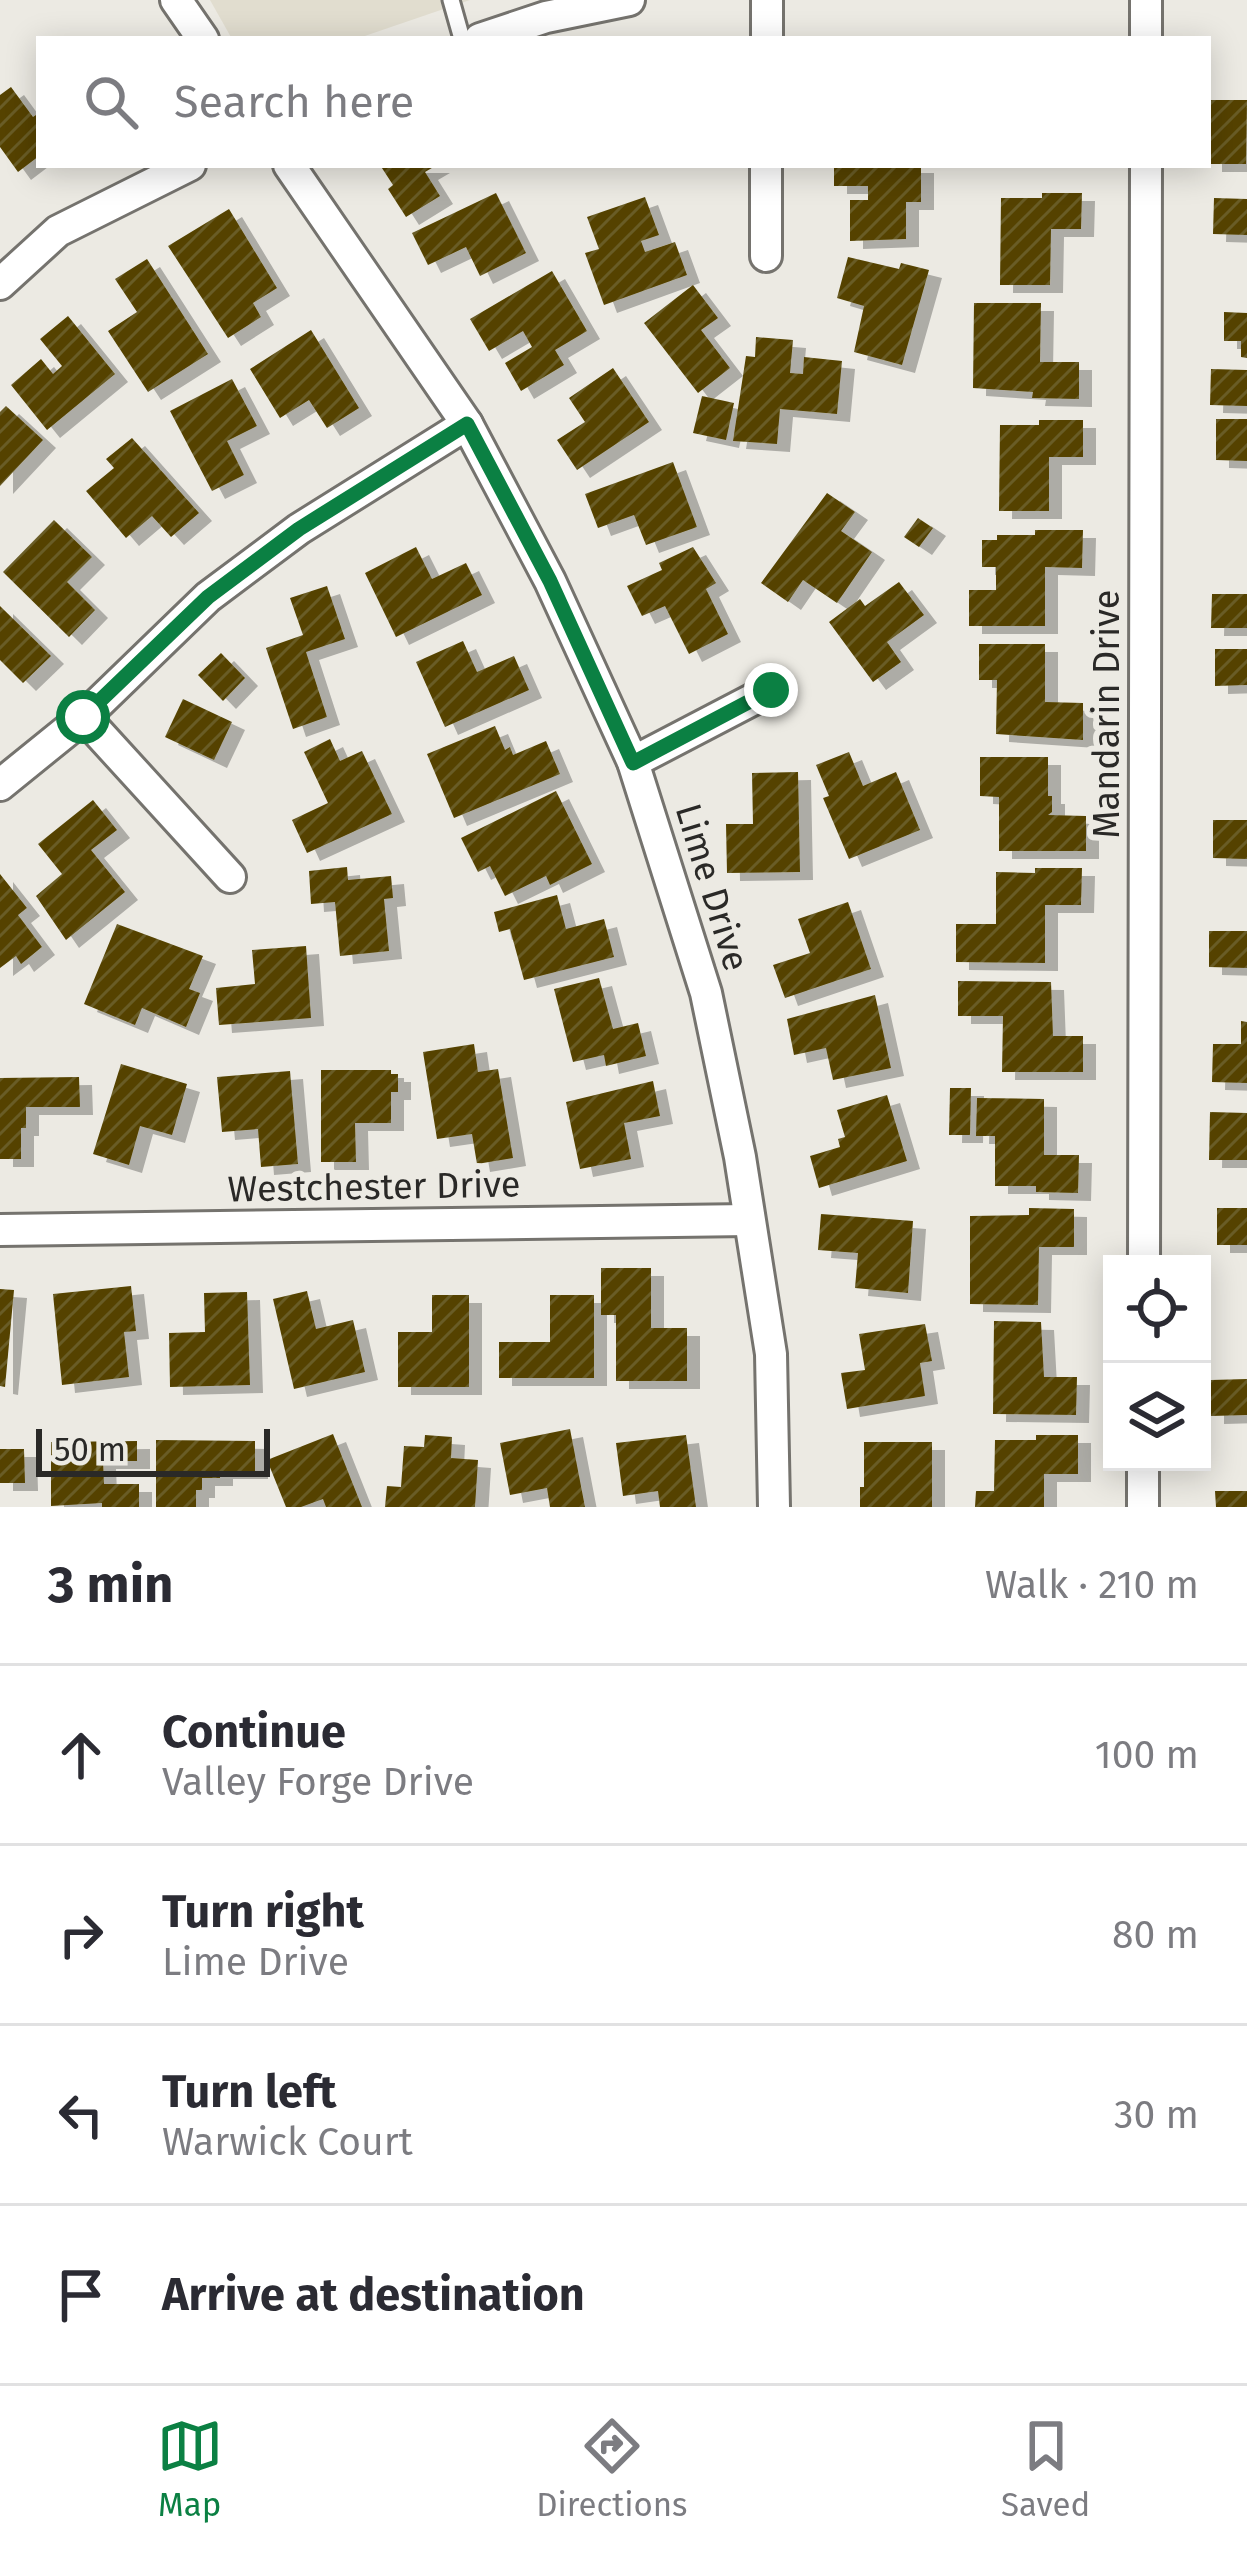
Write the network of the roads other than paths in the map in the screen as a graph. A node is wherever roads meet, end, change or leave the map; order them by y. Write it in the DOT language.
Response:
graph roads {
  1 [pos="176,0"];
  2 [pos="451,0"];
  3 [pos="629,0"];
  4 [pos="767,0"];
  5 [pos="1146,0"];
  6 [pos="200,36"];
  7 [pos="461,36"];
  8 [pos="488,36"];
  9 [pos="766,36"];
  10 [pos="1146,36"];
  11 [pos="184,168"];
  12 [pos="291,168"];
  13 [pos="766,168"];
  14 [pos="1146,168"];
  15 [pos="766,256"];
  16 [pos="0,284"];
  17 [pos="467,424"];
  18 [pos="771,690"];
  19 [pos="83,717"];
  20 [pos="633,763"];
  21 [pos="0,785"];
  22 [pos="230,877"];
  23 [pos="749,1220"];
  24 [pos="0,1230"];
  25 [pos="1144,1255"];
  26 [pos="1143,1471"];
  27 [pos="774,1507"];
  28 [pos="1143,1507"];
  1 -- 6 [label="street"];
  2 -- 7 [label="lane"];
  3 -- 8 [label="street"];
  4 -- 9 [label="street"];
  5 -- 10 [label="street"];
  11 -- 16 [label="street"];
  12 -- 17 [label="street, Lime Drive"];
  13 -- 15 [label="street"];
  14 -- 25 [label="street, Mandarin Drive"];
  17 -- 19 [label="street"];
  17 -- 20 [label="street, Lime Drive"];
  18 -- 20 [label="street"];
  19 -- 21 [label="street"];
  19 -- 22 [label="street"];
  20 -- 23 [label="street, Lime Drive"];
  23 -- 24 [label="street, Westchester Drive"];
  23 -- 27 [label="street, Lime Drive"];
  26 -- 28 [label="street"];
}
